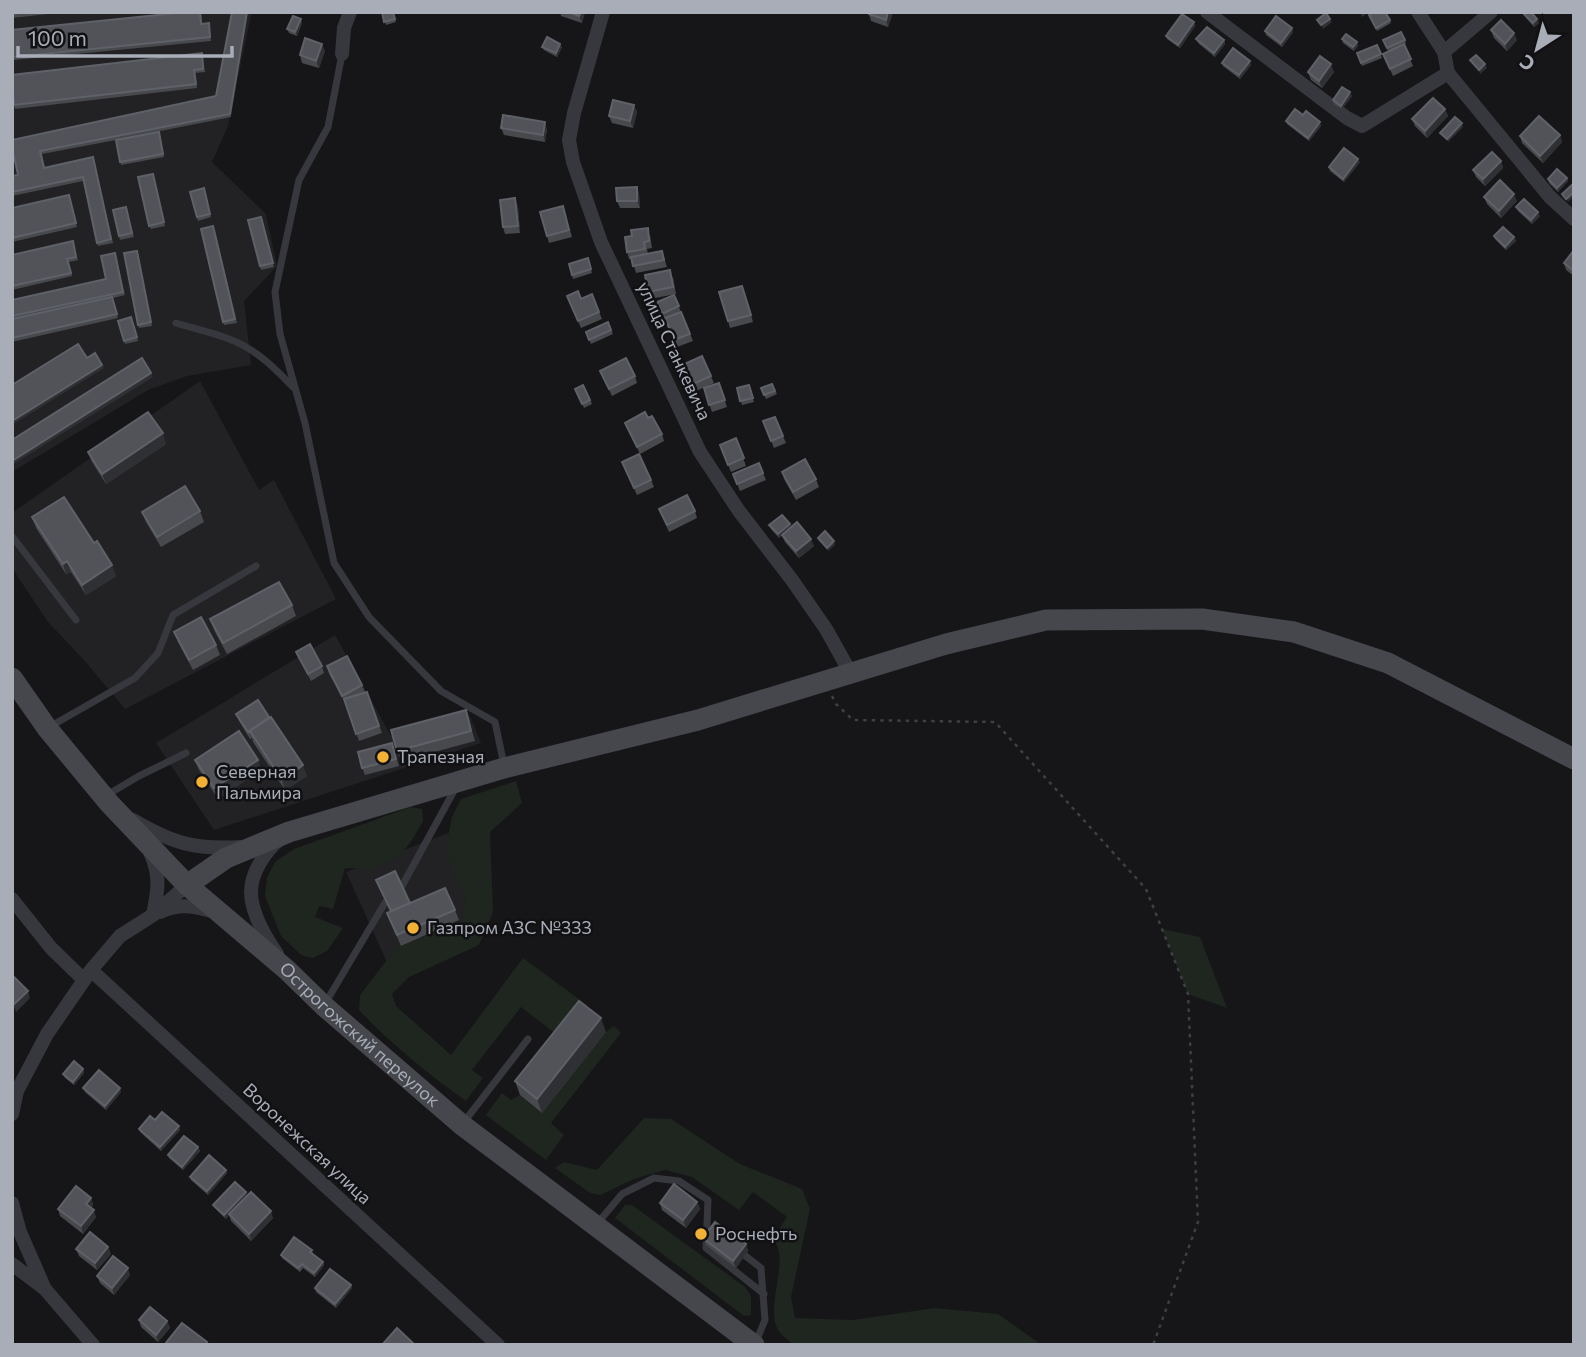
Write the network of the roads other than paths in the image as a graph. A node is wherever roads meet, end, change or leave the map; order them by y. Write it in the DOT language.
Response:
graph roads {
  1 [pos="350,12"];
  2 [pos="603,12"];
  3 [pos="1207,12"];
  4 [pos="1418,12"];
  5 [pos="1491,12"];
  6 [pos="1444,52"];
  7 [pos="342,54"];
  8 [pos="1448,73"];
  9 [pos="1574,219"];
  10 [pos="176,323"];
  11 [pos="293,387"];
  12 [pos="12,536"];
  13 [pos="256,566"];
  14 [pos="76,620"];
  15 [pos="850,672"];
  16 [pos="12,678"];
  17 [pos="47,728"];
  18 [pos="186,753"];
  19 [pos="1574,759"];
  20 [pos="504,768"];
  21 [pos="460,780"];
  22 [pos="106,800"];
  23 [pos="289,832"];
  24 [pos="145,841"];
  25 [pos="252,847"];
  26 [pos="187,886"];
  27 [pos="402,886"];
  28 [pos="12,899"];
  29 [pos="386,901"];
  30 [pos="221,914"];
  31 [pos="153,915"];
  32 [pos="287,970"];
  33 [pos="87,975"];
  34 [pos="324,1006"];
  35 [pos="528,1039"];
  36 [pos="12,1114"];
  37 [pos="462,1125"];
  38 [pos="12,1203"];
  39 [pos="706,1225"];
  40 [pos="596,1226"];
  41 [pos="717,1234"];
  42 [pos="728,1243"];
  43 [pos="12,1264"];
  44 [pos="45,1289"];
  45 [pos="764,1294"];
  46 [pos="93,1345"];
  47 [pos="498,1345"];
  48 [pos="754,1345"];
  1 -- 7 [label="street"];
  2 -- 15 [label="street, улица Станкевича"];
  3 -- 8 [label="street"];
  4 -- 6 [label="street"];
  5 -- 6 [label="street"];
  6 -- 8 [label="street"];
  7 -- 11 [label="lane"];
  8 -- 9 [label="street"];
  10 -- 11 [label="lane"];
  11 -- 20 [label="lane"];
  12 -- 14 [label="lane"];
  13 -- 17 [label="lane"];
  15 -- 19 [label="main road"];
  15 -- 20 [label="main road"];
  16 -- 17 [label="main road, Острогожский переулок"];
  17 -- 22 [label="main road, Острогожский переулок"];
  18 -- 22 [label="lane"];
  20 -- 21 [label="main road"];
  21 -- 23 [label="main road"];
  21 -- 27 [label="lane"];
  22 -- 24 [label="main road, Острогожский переулок"];
  22 -- 25 [label="street"];
  23 -- 25 [label="main road"];
  23 -- 32 [label="street"];
  24 -- 26 [label="main road, Острогожский переулок"];
  24 -- 31 [label="street"];
  25 -- 26 [label="main road"];
  26 -- 30 [label="main road, Острогожский переулок"];
  26 -- 31 [label="street"];
  28 -- 33 [label="street, Воронежская улица"];
  29 -- 34 [label="lane"];
  30 -- 31 [label="street"];
  30 -- 32 [label="main road, Острогожский переулок"];
  31 -- 33 [label="street"];
  32 -- 34 [label="main road, Острогожский переулок"];
  33 -- 36 [label="street"];
  33 -- 47 [label="street, Воронежская улица"];
  34 -- 37 [label="main road, Острогожский переулок"];
  35 -- 37 [label="lane"];
  37 -- 40 [label="main road, Острогожский переулок"];
  38 -- 44 [label="street"];
  39 -- 40 [label="lane"];
  39 -- 41 [label="lane"];
  39 -- 45 [label="lane"];
  40 -- 48 [label="main road, Острогожский переулок"];
  42 -- 45 [label="lane"];
  43 -- 44 [label="street"];
  44 -- 46 [label="street"];
  45 -- 48 [label="lane"];
}
